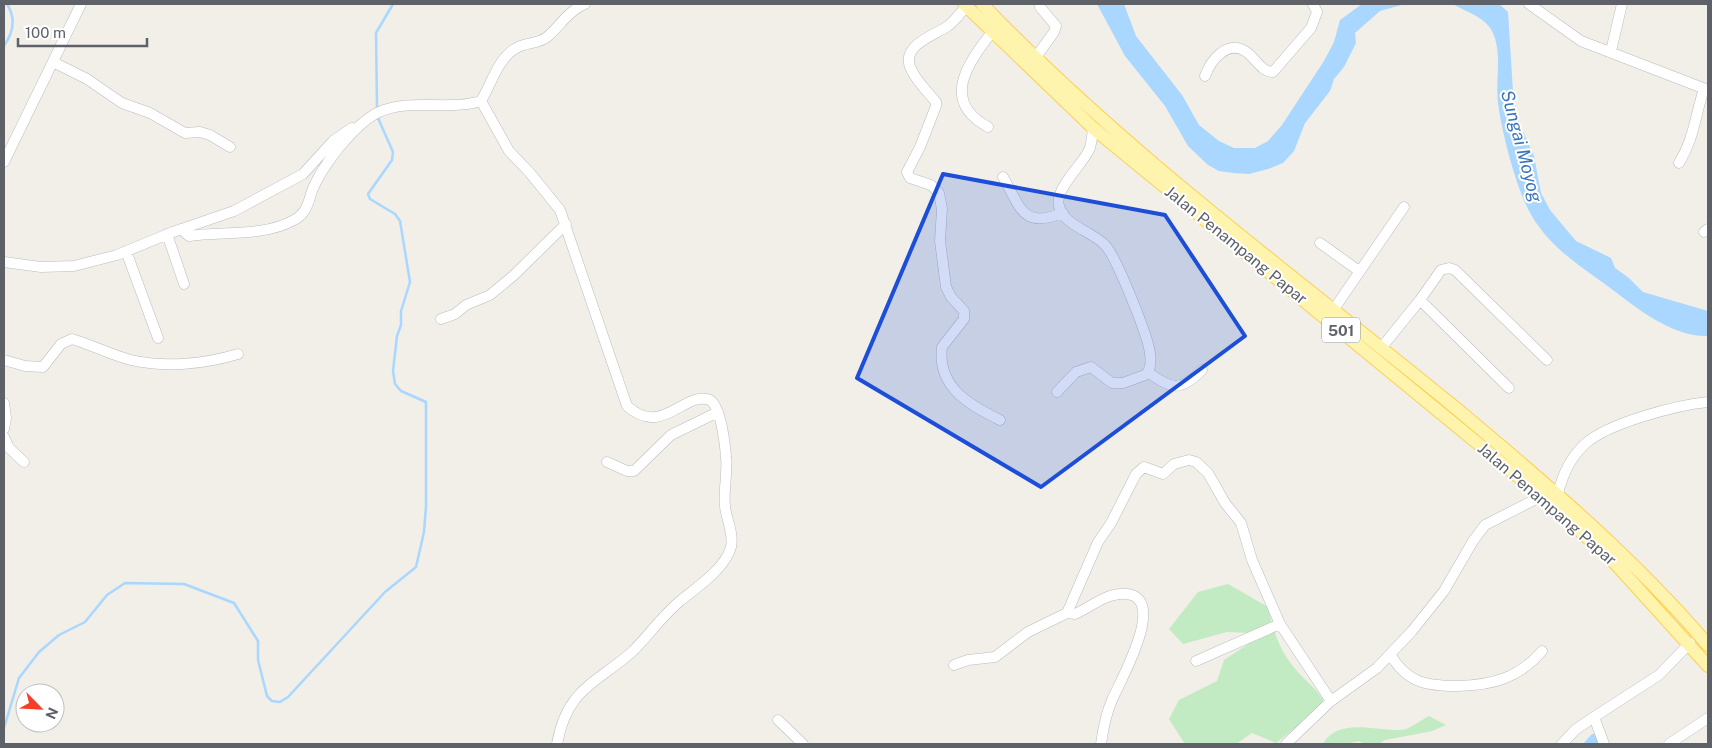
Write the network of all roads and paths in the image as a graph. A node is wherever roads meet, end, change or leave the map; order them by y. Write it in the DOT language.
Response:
graph roads {
  1 [pos="81,4"];
  2 [pos="585,4"];
  3 [pos="982,4"];
  4 [pos="1313,4"];
  5 [pos="1529,4"];
  6 [pos="1622,4"];
  7 [pos="965,5"];
  8 [pos="1040,7"];
  9 [pos="992,32"];
  10 [pos="1611,51"];
  11 [pos="1036,57"];
  12 [pos="53,62"];
  13 [pos="1205,76"];
  14 [pos="1706,89"];
  15 [pos="481,101"];
  16 [pos="368,120"];
  17 [pos="988,127"];
  18 [pos="1093,128"];
  19 [pos="230,148"];
  20 [pos="4,162"];
  21 [pos="1679,163"];
  22 [pos="314,164"];
  23 [pos="1003,177"];
  24 [pos="315,183"];
  25 [pos="1404,207"];
  26 [pos="1063,214"];
  27 [pos="566,224"];
  28 [pos="181,228"];
  29 [pos="167,234"];
  30 [pos="1320,243"];
  31 [pos="126,251"];
  32 [pos="4,262"];
  33 [pos="1358,271"];
  34 [pos="184,284"];
  35 [pos="1420,300"];
  36 [pos="1334,309"];
  37 [pos="441,319"];
  38 [pos="158,338"];
  39 [pos="1382,347"];
  40 [pos="238,354"];
  41 [pos="4,360"];
  42 [pos="1547,360"];
  43 [pos="1202,370"];
  44 [pos="1148,372"];
  45 [pos="1509,388"];
  46 [pos="1057,392"];
  47 [pos="1708,402"];
  48 [pos="4,403"];
  49 [pos="718,412"];
  50 [pos="1000,420"];
  51 [pos="4,429"];
  52 [pos="4,437"];
  53 [pos="24,462"];
  54 [pos="607,462"];
  55 [pos="1558,494"];
  56 [pos="1542,496"];
  57 [pos="1067,612"];
  58 [pos="1280,624"];
  59 [pos="1690,643"];
  60 [pos="1708,645"];
  61 [pos="1542,651"];
  62 [pos="1390,654"];
  63 [pos="1196,660"];
  64 [pos="954,665"];
  65 [pos="1708,666"];
  66 [pos="1331,701"];
  67 [pos="1594,717"];
  68 [pos="1708,718"];
  69 [pos="778,720"];
  70 [pos="557,744"];
  71 [pos="803,744"];
  72 [pos="1101,744"];
  73 [pos="1286,744"];
  74 [pos="1562,744"];
  75 [pos="1604,744"];
  76 [pos="1669,744"];
  1 -- 12 [label="street"];
  2 -- 15 [label="street"];
  3 -- 11 [label="main road, Jalan Penampang Papar / 501"];
  4 -- 13 [label="street"];
  5 -- 10 [label="street"];
  6 -- 10 [label="street"];
  7 -- 9 [label="main road, Jalan Penampang Papar / 501"];
  7 -- 50 [label="street"];
  8 -- 11 [label="street"];
  9 -- 17 [label="street"];
  9 -- 18 [label="main road, Jalan Penampang Papar / 501"];
  10 -- 14 [label="street"];
  11 -- 36 [label="main road, Jalan Penampang Papar / 501"];
  12 -- 19 [label="street"];
  12 -- 20 [label="street"];
  14 -- 21 [label="street"];
  15 -- 16 [label="street"];
  15 -- 27 [label="street"];
  16 -- 22 [label="street"];
  16 -- 24 [label="street"];
  18 -- 26 [label="street"];
  18 -- 56 [label="main road, Jalan Penampang Papar / 501"];
  22 -- 24 [label="street"];
  22 -- 28 [label="street"];
  23 -- 26 [label="street"];
  24 -- 28 [label="street"];
  25 -- 33 [label="street"];
  26 -- 44 [label="street"];
  27 -- 37 [label="street"];
  27 -- 49 [label="street"];
  28 -- 29 [label="street"];
  29 -- 31 [label="street"];
  29 -- 34 [label="street"];
  30 -- 33 [label="street"];
  31 -- 32 [label="street"];
  31 -- 38 [label="street"];
  33 -- 36 [label="street"];
  35 -- 39 [label="street"];
  35 -- 42 [label="street"];
  35 -- 45 [label="street"];
  36 -- 39 [label="main road, Jalan Penampang Papar / 501"];
  39 -- 55 [label="main road, Jalan Penampang Papar / 501"];
  40 -- 41 [label="street"];
  43 -- 44 [label="street"];
  44 -- 46 [label="street"];
  47 -- 55 [label="street"];
  48 -- 51 [label="street"];
  49 -- 54 [label="street"];
  49 -- 70 [label="street"];
  52 -- 53 [label="street"];
  55 -- 60 [label="main road, Jalan Penampang Papar / 501"];
  56 -- 59 [label="main road, Jalan Penampang Papar / 501"];
  56 -- 62 [label="street"];
  57 -- 58 [label="street"];
  57 -- 64 [label="street"];
  57 -- 72 [label="street"];
  58 -- 63 [label="street"];
  58 -- 66 [label="street"];
  59 -- 65 [label="main road, Jalan Penampang Papar / 501"];
  59 -- 67 [label="street"];
  61 -- 62 [label="street"];
  62 -- 66 [label="street"];
  66 -- 73 [label="street"];
  67 -- 74 [label="street"];
  67 -- 75 [label="street"];
  68 -- 76 [label="street"];
  69 -- 71 [label="street"];
}
